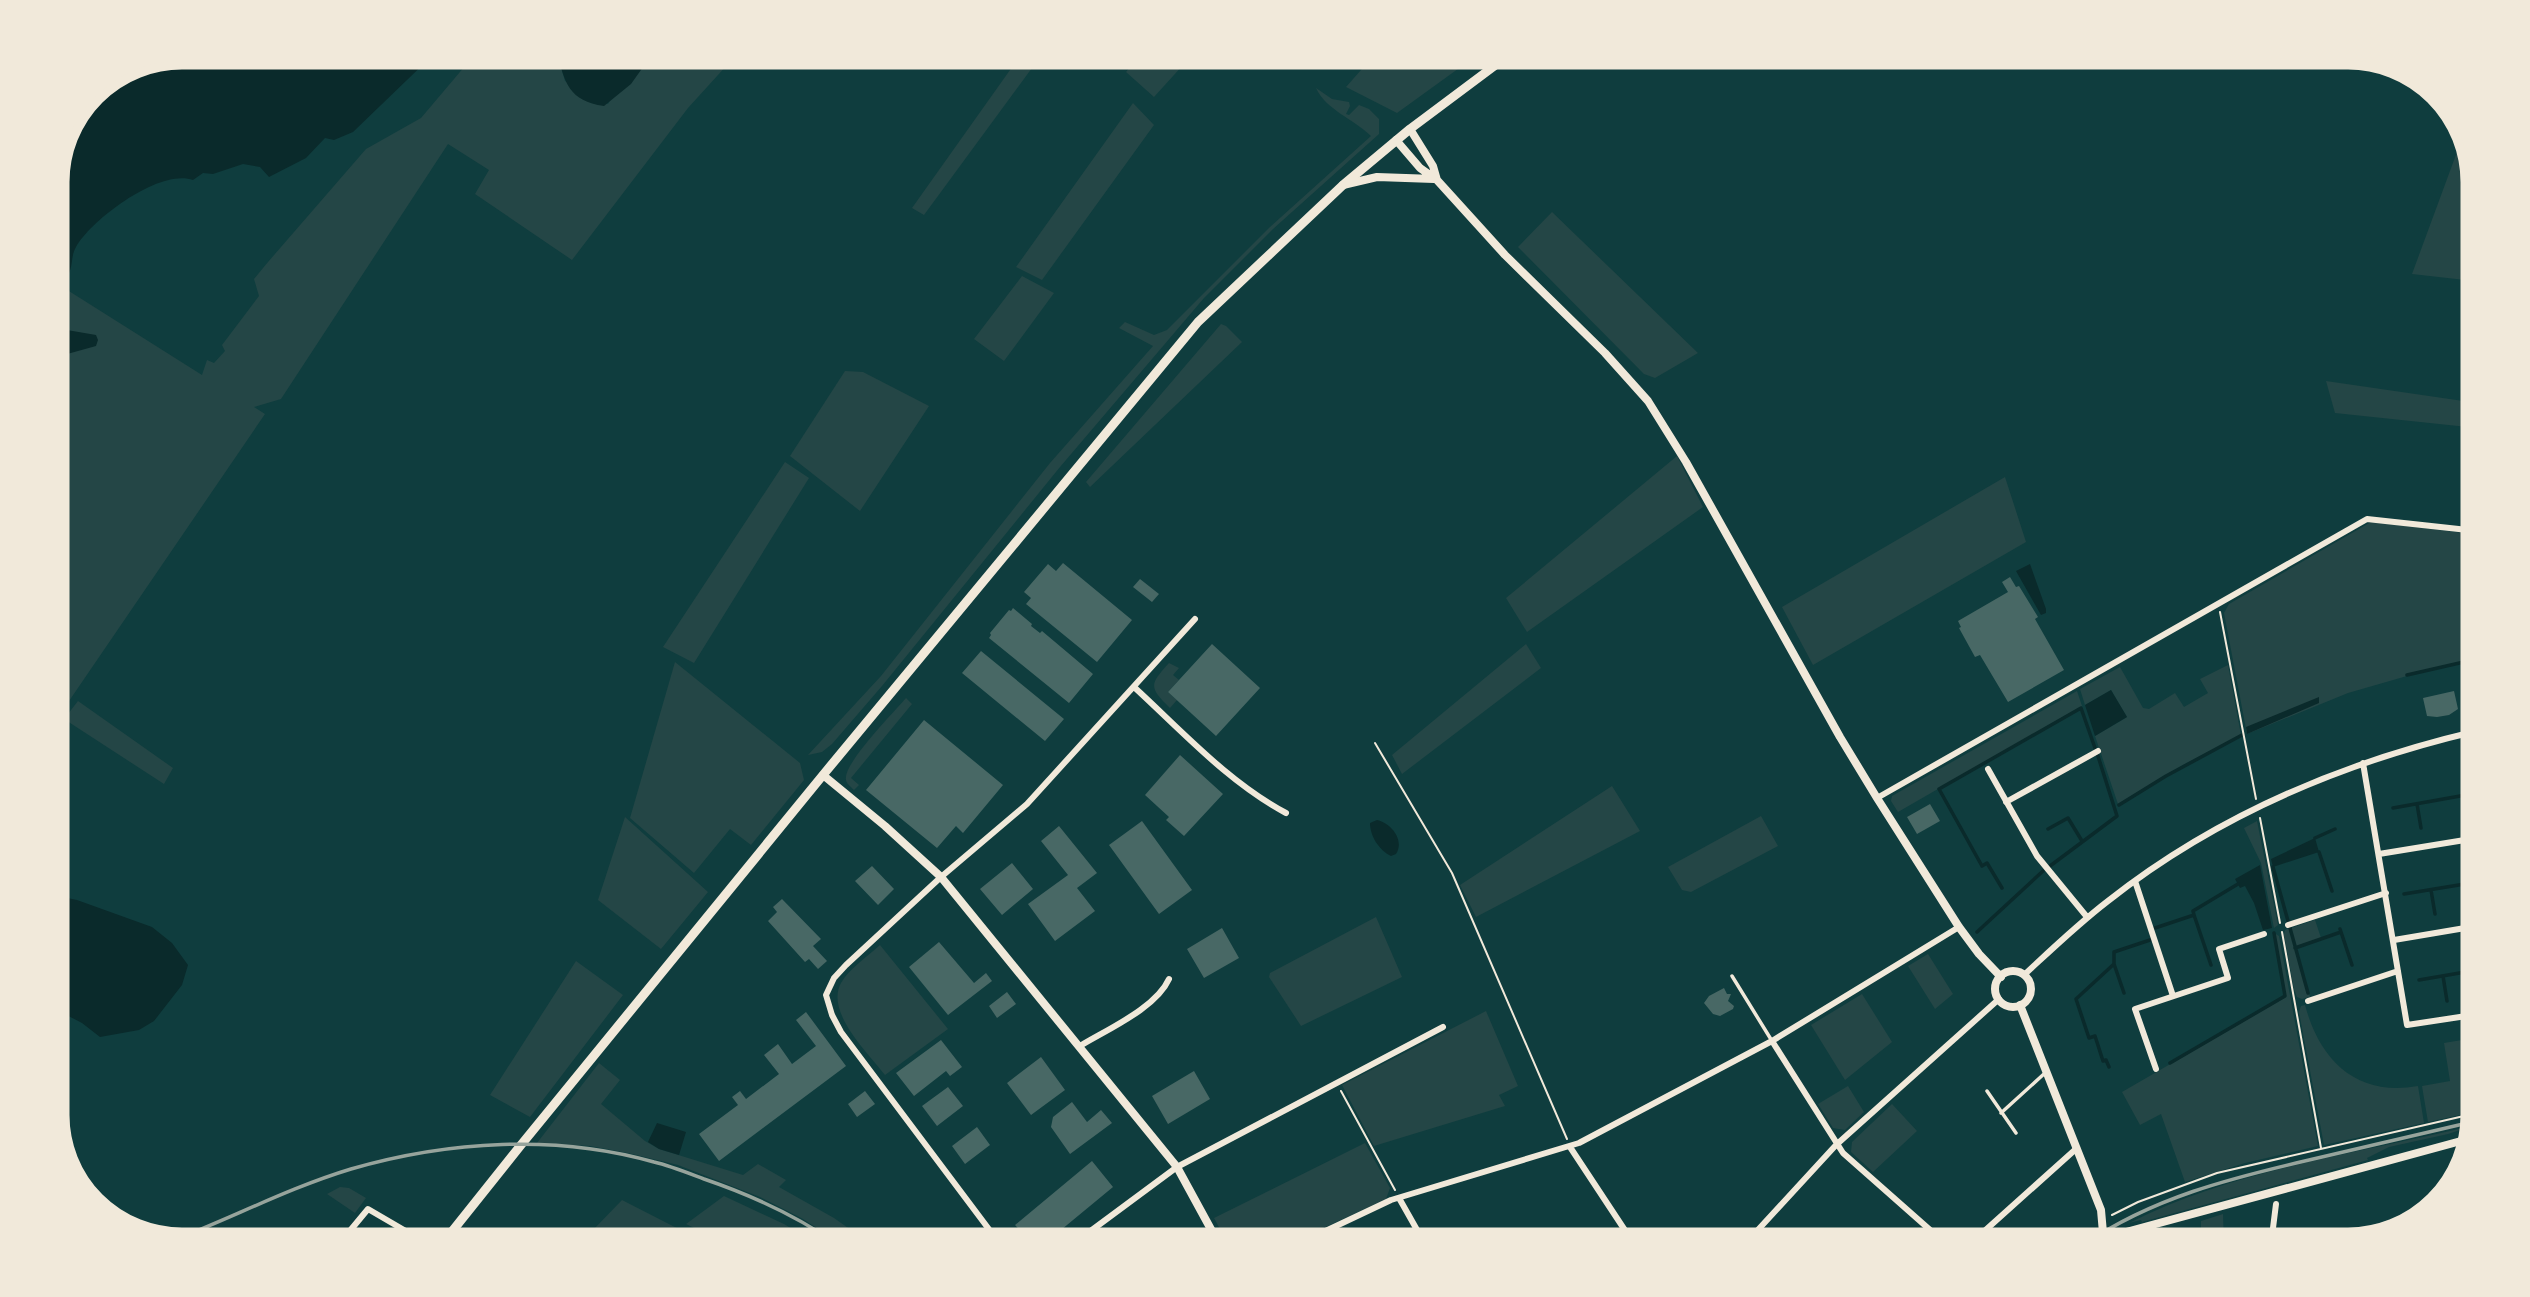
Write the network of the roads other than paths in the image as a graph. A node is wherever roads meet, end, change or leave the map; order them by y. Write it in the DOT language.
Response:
graph roads {
  1 [pos="1496,65"];
  2 [pos="1410,129"];
  3 [pos="1396,140"];
  4 [pos="1437,180"];
  5 [pos="1343,185"];
  6 [pos="2465,530"];
  7 [pos="1195,619"];
  8 [pos="1134,687"];
  9 [pos="2465,734"];
  10 [pos="2098,751"];
  11 [pos="2363,763"];
  12 [pos="1988,769"];
  13 [pos="823,775"];
  14 [pos="1877,798"];
  15 [pos="2006,802"];
  16 [pos="1286,813"];
  17 [pos="2465,840"];
  18 [pos="2379,854"];
  19 [pos="941,877"];
  20 [pos="2134,881"];
  21 [pos="2386,893"];
  22 [pos="2088,917"];
  23 [pos="2288,925"];
  24 [pos="1959,927"];
  25 [pos="2465,928"];
  26 [pos="2263,934"];
  27 [pos="2394,940"];
  28 [pos="2398,971"];
  29 [pos="2024,975"];
  30 [pos="1732,976"];
  31 [pos="2001,977"];
  32 [pos="1170,979"];
  33 [pos="2173,996"];
  34 [pos="1998,999"];
  35 [pos="2308,1000"];
  36 [pos="2020,1005"];
  37 [pos="2465,1016"];
  38 [pos="1443,1027"];
  39 [pos="1772,1041"];
  40 [pos="1080,1046"];
  41 [pos="2156,1069"];
  42 [pos="2047,1072"];
  43 [pos="1987,1091"];
  44 [pos="2001,1113"];
  45 [pos="2016,1133"];
  46 [pos="2462,1141"];
  47 [pos="1836,1145"];
  48 [pos="1570,1147"];
  49 [pos="2077,1148"];
  50 [pos="1177,1167"];
  51 [pos="1399,1198"];
  52 [pos="2276,1204"];
  53 [pos="349,1232"];
  54 [pos="407,1232"];
  55 [pos="452,1232"];
  56 [pos="991,1232"];
  57 [pos="1089,1232"];
  58 [pos="1212,1232"];
  59 [pos="1324,1232"];
  60 [pos="1418,1232"];
  61 [pos="1626,1232"];
  62 [pos="1756,1232"];
  63 [pos="1933,1232"];
  64 [pos="1983,1232"];
  65 [pos="2104,1232"];
  66 [pos="2136,1232"];
  67 [pos="2272,1232"];
  1 -- 2 [label="main road"];
  2 -- 3 [label="main road"];
  2 -- 4 [label="street"];
  3 -- 4 [label="street"];
  3 -- 5 [label="main road"];
  4 -- 5 [label="street"];
  4 -- 14 [label="street"];
  5 -- 13 [label="main road"];
  6 -- 14 [label="street"];
  7 -- 8 [label="street"];
  8 -- 16 [label="street"];
  8 -- 19 [label="street"];
  9 -- 11 [label="street"];
  10 -- 15 [label="street"];
  11 -- 18 [label="street"];
  11 -- 20 [label="street"];
  12 -- 15 [label="street"];
  13 -- 19 [label="street"];
  13 -- 55 [label="main road"];
  14 -- 24 [label="street"];
  15 -- 22 [label="street"];
  17 -- 18 [label="street"];
  18 -- 21 [label="street"];
  19 -- 40 [label="street"];
  19 -- 56 [label="street"];
  20 -- 22 [label="street"];
  20 -- 33 [label="street"];
  21 -- 23 [label="street"];
  21 -- 27 [label="street"];
  22 -- 29 [label="street"];
  24 -- 31 [label="street"];
  24 -- 39 [label="street"];
  25 -- 27 [label="street"];
  26 -- 33 [label="street"];
  27 -- 28 [label="street"];
  28 -- 35 [label="street"];
  28 -- 37 [label="street"];
  29 -- 31 [label="street"];
  29 -- 36 [label="street"];
  30 -- 39 [label="lane"];
  31 -- 34 [label="street"];
  32 -- 40 [label="street"];
  33 -- 41 [label="street"];
  34 -- 36 [label="street"];
  34 -- 47 [label="street"];
  36 -- 42 [label="street"];
  38 -- 50 [label="street"];
  39 -- 47 [label="street"];
  39 -- 48 [label="street"];
  40 -- 50 [label="street"];
  42 -- 44 [label="lane"];
  42 -- 49 [label="street"];
  43 -- 44 [label="lane"];
  44 -- 45 [label="lane"];
  46 -- 66 [label="street"];
  47 -- 62 [label="street"];
  47 -- 63 [label="street"];
  48 -- 51 [label="street"];
  48 -- 61 [label="street"];
  49 -- 64 [label="street"];
  49 -- 65 [label="street"];
  50 -- 57 [label="street"];
  50 -- 58 [label="street"];
  51 -- 59 [label="street"];
  51 -- 60 [label="street"];
  52 -- 67 [label="street"];
  53 -- 54 [label="street"];
}
